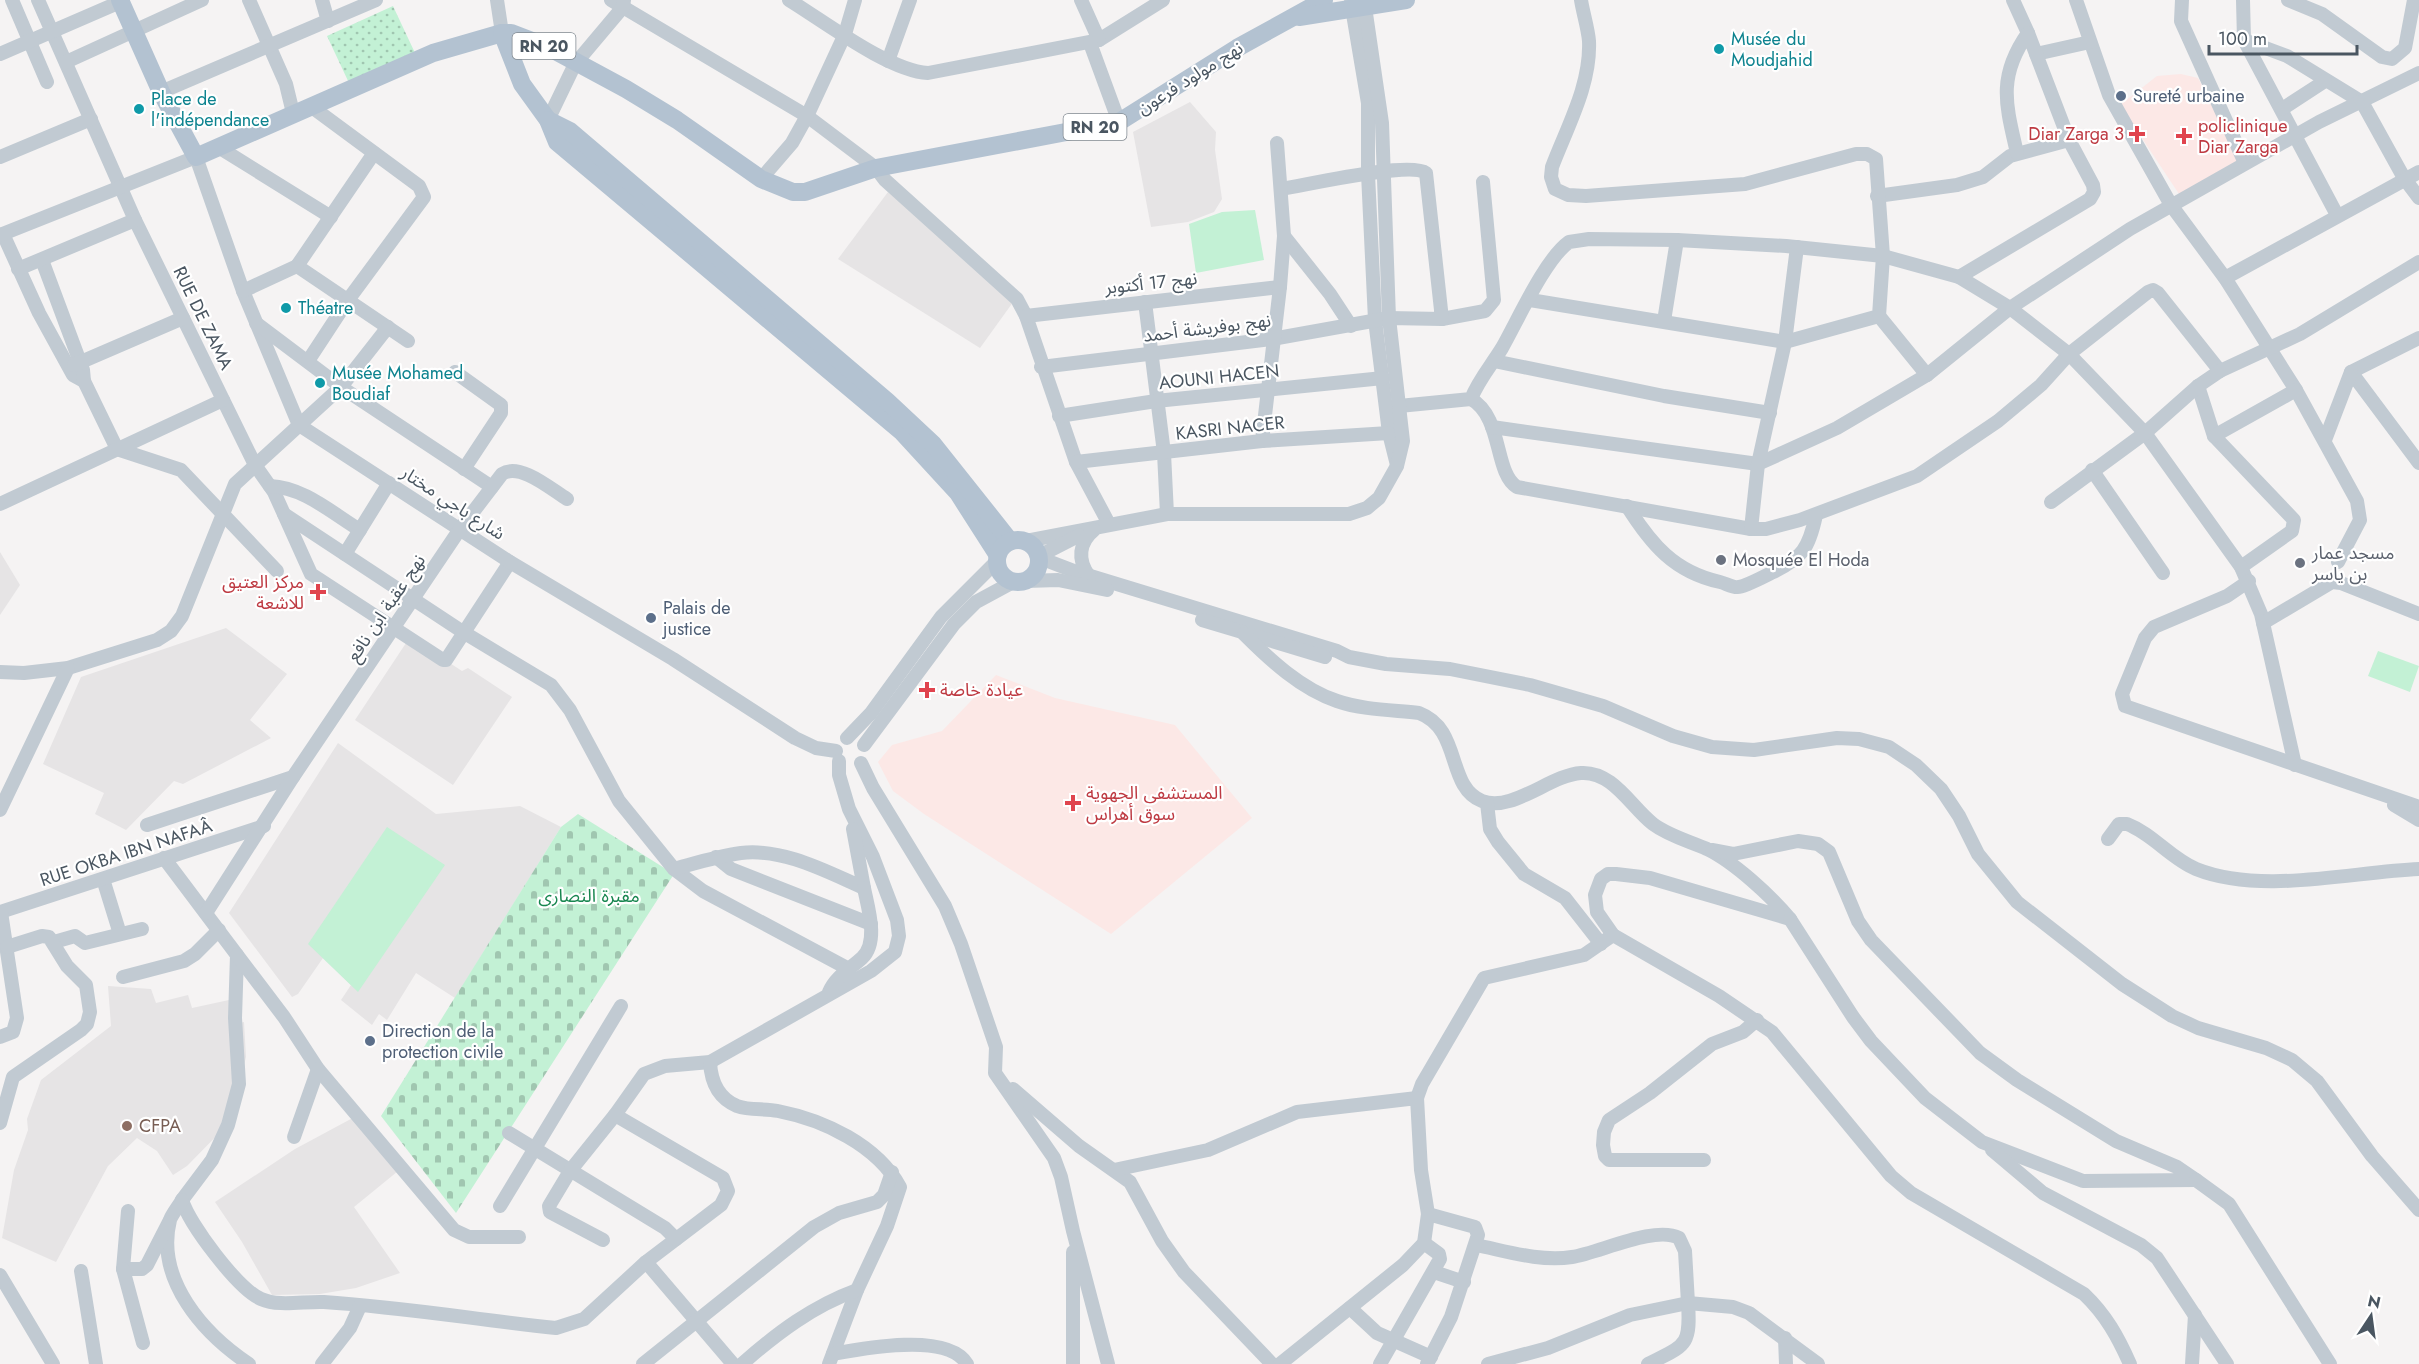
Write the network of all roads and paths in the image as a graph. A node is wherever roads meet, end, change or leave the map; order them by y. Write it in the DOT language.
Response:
graph roads {
  1 [pos="12,0"];
  2 [pos="38,0"];
  3 [pos="202,0"];
  4 [pos="249,0"];
  5 [pos="322,0"];
  6 [pos="376,0"];
  7 [pos="497,0"];
  8 [pos="789,0"];
  9 [pos="855,0"];
  10 [pos="910,0"];
  11 [pos="1081,0"];
  12 [pos="1163,0"];
  13 [pos="1324,0"];
  14 [pos="1406,0"];
  15 [pos="1581,0"];
  16 [pos="2013,0"];
  17 [pos="2076,0"];
  18 [pos="2182,0"];
  19 [pos="2243,0"];
  20 [pos="2288,0"];
  21 [pos="2414,0"];
  22 [pos="120,1"];
  23 [pos="619,2"];
  24 [pos="1358,4"];
  25 [pos="2306,4"];
  26 [pos="1288,19"];
  27 [pos="327,21"];
  28 [pos="52,31"];
  29 [pos="134,32"];
  30 [pos="502,33"];
  31 [pos="2028,33"];
  32 [pos="845,34"];
  33 [pos="2244,40"];
  34 [pos="29,41"];
  35 [pos="1094,41"];
  36 [pos="2090,42"];
  37 [pos="269,46"];
  38 [pos="0,54"];
  39 [pos="2036,54"];
  40 [pos="888,61"];
  41 [pos="66,62"];
  42 [pos="575,64"];
  43 [pos="2419,73"];
  44 [pos="2325,81"];
  45 [pos="46,82"];
  46 [pos="161,93"];
  47 [pos="2362,102"];
  48 [pos="312,107"];
  49 [pos="2282,109"];
  50 [pos="293,113"];
  51 [pos="807,116"];
  52 [pos="91,119"];
  53 [pos="548,120"];
  54 [pos="1119,122"];
  55 [pos="2296,135"];
  56 [pos="2069,140"];
  57 [pos="1277,143"];
  58 [pos="220,148"];
  59 [pos="374,153"];
  60 [pos="2017,153"];
  61 [pos="1,155"];
  62 [pos="196,157"];
  63 [pos="2246,163"];
  64 [pos="876,168"];
  65 [pos="1383,171"];
  66 [pos="2419,172"];
  67 [pos="1368,174"];
  68 [pos="2404,178"];
  69 [pos="761,179"];
  70 [pos="1483,182"];
  71 [pos="121,186"];
  72 [pos="1281,189"];
  73 [pos="1877,195"];
  74 [pos="2419,198"];
  75 [pos="2171,205"];
  76 [pos="2337,215"];
  77 [pos="331,217"];
  78 [pos="135,220"];
  79 [pos="1,234"];
  80 [pos="1284,237"];
  81 [pos="1677,240"];
  82 [pos="1797,247"];
  83 [pos="1883,256"];
  84 [pos="42,260"];
  85 [pos="2419,262"];
  86 [pos="297,266"];
  87 [pos="18,269"];
  88 [pos="1959,278"];
  89 [pos="2226,278"];
  90 [pos="1281,287"];
  91 [pos="243,291"];
  92 [pos="348,300"];
  93 [pos="1530,300"];
  94 [pos="1145,302"];
  95 [pos="2010,308"];
  96 [pos="1026,316"];
  97 [pos="1879,316"];
  98 [pos="183,318"];
  99 [pos="1382,319"];
  100 [pos="1442,319"];
  101 [pos="1664,321"];
  102 [pos="256,323"];
  103 [pos="1351,326"];
  104 [pos="388,327"];
  105 [pos="2419,338"];
  106 [pos="1272,339"];
  107 [pos="408,341"];
  108 [pos="1785,342"];
  109 [pos="2269,346"];
  110 [pos="1152,352"];
  111 [pos="2069,354"];
  112 [pos="308,361"];
  113 [pos="1494,361"];
  114 [pos="75,364"];
  115 [pos="1041,367"];
  116 [pos="2220,371"];
  117 [pos="455,372"];
  118 [pos="2351,372"];
  119 [pos="1927,375"];
  120 [pos="1383,378"];
  121 [pos="2198,386"];
  122 [pos="341,387"];
  123 [pos="1267,390"];
  124 [pos="2296,390"];
  125 [pos="1471,399"];
  126 [pos="223,400"];
  127 [pos="1156,401"];
  128 [pos="1399,406"];
  129 [pos="1770,412"];
  130 [pos="1059,416"];
  131 [pos="299,425"];
  132 [pos="1492,427"];
  133 [pos="1389,433"];
  134 [pos="2145,433"];
  135 [pos="2214,436"];
  136 [pos="2325,440"];
  137 [pos="1262,441"];
  138 [pos="117,449"];
  139 [pos="1164,453"];
  140 [pos="1076,462"];
  141 [pos="2419,463"];
  142 [pos="1758,464"];
  143 [pos="255,465"];
  144 [pos="1397,466"];
  145 [pos="464,469"];
  146 [pos="2092,470"];
  147 [pos="389,483"];
  148 [pos="270,486"];
  149 [pos="492,487"];
  150 [pos="567,499"];
  151 [pos="2051,502"];
  152 [pos="0,504"];
  153 [pos="1627,506"];
  154 [pos="222,513"];
  155 [pos="284,514"];
  156 [pos="1167,514"];
  157 [pos="1816,515"];
  158 [pos="1100,526"];
  159 [pos="460,529"];
  160 [pos="1751,529"];
  161 [pos="360,530"];
  162 [pos="1018,541"];
  163 [pos="345,554"];
  164 [pos="1039,557"];
  165 [pos="997,558"];
  166 [pos="510,562"];
  167 [pos="2338,562"];
  168 [pos="2241,567"];
  169 [pos="277,571"];
  170 [pos="2163,573"];
  171 [pos="1089,576"];
  172 [pos="1020,581"];
  173 [pos="2249,581"];
  174 [pos="415,599"];
  175 [pos="2419,614"];
  176 [pos="2263,623"];
  177 [pos="395,629"];
  178 [pos="1244,629"];
  179 [pos="463,632"];
  180 [pos="68,668"];
  181 [pos="0,672"];
  182 [pos="846,738"];
  183 [pos="864,745"];
  184 [pos="837,756"];
  185 [pos="861,763"];
  186 [pos="2295,765"];
  187 [pos="293,777"];
  188 [pos="2375,793"];
  189 [pos="1487,803"];
  190 [pos="2419,807"];
  191 [pos="849,809"];
  192 [pos="0,810"];
  193 [pos="2419,820"];
  194 [pos="147,825"];
  195 [pos="264,826"];
  196 [pos="2108,839"];
  197 [pos="1710,850"];
  198 [pos="716,857"];
  199 [pos="164,858"];
  200 [pos="674,869"];
  201 [pos="2419,869"];
  202 [pos="103,879"];
  203 [pos="864,888"];
  204 [pos="1,912"];
  205 [pos="206,913"];
  206 [pos="1790,919"];
  207 [pos="871,924"];
  208 [pos="142,929"];
  209 [pos="219,930"];
  210 [pos="120,934"];
  211 [pos="1613,935"];
  212 [pos="54,942"];
  213 [pos="1601,944"];
  214 [pos="7,948"];
  215 [pos="237,955"];
  216 [pos="847,968"];
  217 [pos="123,977"];
  218 [pos="817,999"];
  219 [pos="621,1006"];
  220 [pos="1757,1020"];
  221 [pos="0,1037"];
  222 [pos="710,1062"];
  223 [pos="318,1069"];
  224 [pos="995,1073"];
  225 [pos="1417,1098"];
  226 [pos="615,1115"];
  227 [pos="0,1123"];
  228 [pos="509,1133"];
  229 [pos="294,1137"];
  230 [pos="1982,1142"];
  231 [pos="533,1148"];
  232 [pos="1704,1160"];
  233 [pos="1114,1170"];
  234 [pos="570,1171"];
  235 [pos="892,1172"];
  236 [pos="2196,1180"];
  237 [pos="182,1200"];
  238 [pos="500,1206"];
  239 [pos="2419,1210"];
  240 [pos="128,1211"];
  241 [pos="1428,1214"];
  242 [pos="170,1220"];
  243 [pos="1073,1232"];
  244 [pos="519,1237"];
  245 [pos="676,1239"];
  246 [pos="603,1240"];
  247 [pos="1424,1243"];
  248 [pos="1476,1245"];
  249 [pos="646,1262"];
  250 [pos="123,1269"];
  251 [pos="81,1271"];
  252 [pos="1434,1272"];
  253 [pos="0,1275"];
  254 [pos="1464,1282"];
  255 [pos="857,1290"];
  256 [pos="1688,1303"];
  257 [pos="360,1306"];
  258 [pos="1350,1308"];
  259 [pos="2195,1315"];
  260 [pos="697,1319"];
  261 [pos="1785,1338"];
  262 [pos="1393,1342"];
  263 [pos="143,1343"];
  264 [pos="831,1359"];
  265 [pos="1429,1360"];
  266 [pos="53,1364"];
  267 [pos="96,1364"];
  268 [pos="249,1364"];
  269 [pos="322,1364"];
  270 [pos="643,1364"];
  271 [pos="733,1364"];
  272 [pos="742,1364"];
  273 [pos="967,1364"];
  274 [pos="1073,1364"];
  275 [pos="1108,1364"];
  276 [pos="1272,1364"];
  277 [pos="1280,1364"];
  278 [pos="1380,1364"];
  279 [pos="1488,1364"];
  280 [pos="1648,1364"];
  281 [pos="1786,1364"];
  282 [pos="1818,1364"];
  283 [pos="2130,1364"];
  284 [pos="2192,1364"];
  285 [pos="2227,1364"];
  286 [pos="2330,1364"];
  1 -- 34 [label="street"];
  2 -- 28 [label="street, RUE DE ZAMA"];
  3 -- 29 [label="street"];
  4 -- 37 [label="street"];
  5 -- 27 [label="street"];
  6 -- 27 [label="street"];
  7 -- 30 [label="street"];
  8 -- 32 [label="street"];
  9 -- 32 [label="street"];
  10 -- 40 [label="street"];
  11 -- 35 [label="street"];
  12 -- 35 [label="street"];
  13 -- 26 [label="main road, نهج مولود فرعون / RN 20"];
  14 -- 24 [label="main road, RN 20"];
  15 -- 73 [label="street"];
  16 -- 31 [label="street"];
  17 -- 36 [label="street"];
  18 -- 63 [label="street"];
  19 -- 33 [label="street"];
  20 -- 25 [label="street"];
  21 -- 25 [label="street"];
  22 -- 28 [label="street"];
  22 -- 29 [label="main road"];
  23 -- 42 [label="street"];
  23 -- 51 [label="street"];
  24 -- 26 [label="main road, نهج مولود فرعون / RN 20"];
  24 -- 65 [label="street"];
  24 -- 67 [label="street"];
  26 -- 54 [label="main road, نهج مولود فرعون / RN 20"];
  27 -- 37 [label="street"];
  28 -- 34 [label="street"];
  28 -- 41 [label="street, RUE DE ZAMA"];
  29 -- 41 [label="street"];
  29 -- 46 [label="main road"];
  30 -- 42 [label="main road, RN 20"];
  30 -- 48 [label="main road, RN 20"];
  30 -- 53 [label="main road"];
  31 -- 39 [label="street"];
  31 -- 60 [label="street"];
  32 -- 40 [label="street"];
  32 -- 51 [label="street"];
  33 -- 44 [label="street"];
  33 -- 49 [label="street"];
  34 -- 38 [label="street"];
  34 -- 45 [label="street"];
  35 -- 40 [label="street"];
  35 -- 54 [label="street"];
  36 -- 39 [label="street"];
  36 -- 75 [label="street"];
  37 -- 46 [label="street"];
  37 -- 50 [label="street"];
  39 -- 56 [label="street"];
  41 -- 52 [label="street, RUE DE ZAMA"];
  42 -- 53 [label="street"];
  42 -- 69 [label="main road, RN 20"];
  43 -- 47 [label="street"];
  44 -- 47 [label="street"];
  44 -- 49 [label="street"];
  46 -- 62 [label="main road"];
  47 -- 55 [label="street"];
  47 -- 68 [label="street"];
  48 -- 50 [label="main road, RN 20"];
  48 -- 59 [label="street"];
  49 -- 55 [label="street"];
  50 -- 58 [label="main road, RN 20"];
  51 -- 64 [label="street"];
  51 -- 69 [label="street"];
  52 -- 61 [label="street"];
  52 -- 71 [label="street, RUE DE ZAMA"];
  53 -- 162 [label="main road"];
  53 -- 165 [label="main road"];
  54 -- 64 [label="main road, نهج مولود فرعون / RN 20"];
  55 -- 63 [label="street"];
  55 -- 76 [label="street"];
  56 -- 60 [label="street"];
  56 -- 88 [label="street"];
  57 -- 72 [label="street"];
  58 -- 62 [label="main road, RN 20"];
  58 -- 77 [label="street"];
  59 -- 77 [label="street"];
  59 -- 92 [label="street"];
  60 -- 73 [label="street"];
  62 -- 71 [label="street"];
  62 -- 91 [label="street"];
  63 -- 75 [label="street"];
  64 -- 69 [label="main road, RN 20"];
  64 -- 96 [label="street"];
  65 -- 67 [label="street"];
  65 -- 99 [label="street"];
  65 -- 100 [label="street"];
  66 -- 68 [label="street"];
  67 -- 72 [label="street"];
  67 -- 99 [label="street"];
  68 -- 74 [label="street"];
  68 -- 76 [label="street"];
  70 -- 100 [label="street, نهج بوفريشة أحمد"];
  71 -- 78 [label="street, RUE DE ZAMA"];
  71 -- 79 [label="street"];
  72 -- 80 [label="street"];
  73 -- 83 [label="street"];
  75 -- 89 [label="street"];
  75 -- 95 [label="street"];
  76 -- 89 [label="street"];
  77 -- 86 [label="street"];
  78 -- 84 [label="street"];
  78 -- 98 [label="street, RUE DE ZAMA"];
  79 -- 87 [label="street"];
  80 -- 90 [label="street"];
  80 -- 103 [label="street"];
  81 -- 82 [label="street"];
  81 -- 93 [label="street"];
  81 -- 101 [label="street"];
  82 -- 83 [label="street"];
  82 -- 108 [label="street"];
  83 -- 88 [label="street"];
  83 -- 97 [label="street"];
  84 -- 87 [label="street"];
  84 -- 114 [label="street"];
  85 -- 109 [label="street"];
  86 -- 91 [label="street"];
  86 -- 92 [label="street"];
  87 -- 114 [label="street"];
  88 -- 95 [label="street"];
  89 -- 109 [label="street"];
  90 -- 94 [label="street, نهج 17 أكتوبر"];
  90 -- 106 [label="street"];
  91 -- 102 [label="street"];
  92 -- 104 [label="street"];
  92 -- 112 [label="street"];
  93 -- 101 [label="street"];
  93 -- 113 [label="street"];
  94 -- 96 [label="street, نهج 17 أكتوبر"];
  94 -- 110 [label="street"];
  95 -- 111 [label="street"];
  95 -- 119 [label="street"];
  96 -- 115 [label="street"];
  97 -- 108 [label="street"];
  97 -- 119 [label="street"];
  98 -- 114 [label="street"];
  98 -- 126 [label="street, RUE DE ZAMA"];
  99 -- 100 [label="street, نهج بوفريشة أحمد"];
  99 -- 103 [label="street, نهج بوفريشة أحمد"];
  99 -- 120 [label="street"];
  99 -- 128 [label="street"];
  101 -- 108 [label="street"];
  102 -- 112 [label="street"];
  102 -- 131 [label="street"];
  103 -- 106 [label="street, نهج بوفريشة أحمد"];
  104 -- 107 [label="street"];
  104 -- 122 [label="street"];
  105 -- 118 [label="street"];
  106 -- 110 [label="street, نهج بوفريشة أحمد"];
  106 -- 123 [label="street"];
  108 -- 129 [label="street"];
  109 -- 116 [label="street"];
  109 -- 124 [label="street"];
  110 -- 115 [label="street, نهج بوفريشة أحمد"];
  110 -- 127 [label="street"];
  111 -- 116 [label="street"];
  111 -- 134 [label="street"];
  111 -- 157 [label="street"];
  112 -- 122 [label="street"];
  113 -- 125 [label="street"];
  113 -- 129 [label="street"];
  114 -- 138 [label="street"];
  115 -- 130 [label="street"];
  116 -- 121 [label="street"];
  117 -- 145 [label="street"];
  118 -- 136 [label="street"];
  118 -- 141 [label="street"];
  119 -- 142 [label="street"];
  120 -- 123 [label="street, AOUNI HACEN"];
  120 -- 133 [label="street"];
  121 -- 134 [label="street"];
  121 -- 135 [label="street"];
  122 -- 131 [label="street"];
  122 -- 145 [label="street"];
  123 -- 127 [label="street, AOUNI HACEN"];
  123 -- 137 [label="street"];
  124 -- 135 [label="street"];
  124 -- 136 [label="street"];
  125 -- 128 [label="street"];
  125 -- 132 [label="street"];
  126 -- 138 [label="street"];
  126 -- 143 [label="street, RUE DE ZAMA"];
  127 -- 130 [label="street, AOUNI HACEN"];
  127 -- 139 [label="street"];
  128 -- 144 [label="street"];
  129 -- 142 [label="street"];
  130 -- 140 [label="street"];
  131 -- 143 [label="street"];
  131 -- 147 [label="street, شارع باجي مختار"];
  132 -- 142 [label="street"];
  132 -- 153 [label="street"];
  133 -- 137 [label="street, KASRI NACER"];
  133 -- 144 [label="street"];
  134 -- 146 [label="street"];
  134 -- 168 [label="street"];
  135 -- 168 [label="street"];
  136 -- 167 [label="street"];
  137 -- 139 [label="street, KASRI NACER"];
  138 -- 152 [label="street"];
  138 -- 154 [label="street"];
  139 -- 140 [label="street, KASRI NACER"];
  139 -- 156 [label="street"];
  140 -- 158 [label="street"];
  142 -- 160 [label="street"];
  143 -- 148 [label="street, RUE DE ZAMA"];
  143 -- 154 [label="street"];
  144 -- 156 [label="street"];
  145 -- 149 [label="street"];
  146 -- 151 [label="street"];
  146 -- 170 [label="street"];
  147 -- 159 [label="street, شارع باجي مختار"];
  147 -- 161 [label="street"];
  148 -- 155 [label="street, RUE DE ZAMA"];
  148 -- 161 [label="street"];
  149 -- 150 [label="street, نهج عقبة ابن نافع"];
  149 -- 159 [label="street, نهج عقبة ابن نافع"];
  153 -- 157 [label="street"];
  153 -- 160 [label="street"];
  154 -- 169 [label="street"];
  154 -- 180 [label="street"];
  155 -- 163 [label="street"];
  155 -- 177 [label="street, RUE DE ZAMA"];
  156 -- 158 [label="street"];
  157 -- 160 [label="street"];
  158 -- 162 [label="street"];
  158 -- 164 [label="street"];
  158 -- 171 [label="street"];
  159 -- 166 [label="street, شارع باجي مختار"];
  159 -- 174 [label="street, نهج عقبة ابن نافع"];
  161 -- 163 [label="street"];
  162 -- 164 [label="main road"];
  162 -- 165 [label="main road"];
  163 -- 174 [label="street"];
  164 -- 171 [label="street"];
  164 -- 172 [label="main road"];
  165 -- 172 [label="main road"];
  165 -- 182 [label="street"];
  166 -- 179 [label="street"];
  166 -- 184 [label="street, شارع باجي مختار"];
  168 -- 173 [label="street"];
  171 -- 178 [label="street"];
  172 -- 178 [label="street"];
  172 -- 183 [label="street"];
  173 -- 176 [label="street"];
  173 -- 186 [label="street"];
  174 -- 177 [label="street, نهج عقبة ابن نافع"];
  174 -- 179 [label="street"];
  175 -- 176 [label="street"];
  176 -- 186 [label="street"];
  177 -- 179 [label="street, RUE DE ZAMA"];
  177 -- 187 [label="street, نهج عقبة ابن نافع"];
  178 -- 189 [label="street"];
  178 -- 239 [label="street"];
  179 -- 200 [label="street"];
  180 -- 181 [label="street"];
  180 -- 192 [label="street"];
  182 -- 183 [label="street"];
  182 -- 184 [label="street"];
  183 -- 185 [label="street"];
  184 -- 185 [label="street"];
  184 -- 191 [label="street"];
  185 -- 224 [label="street"];
  186 -- 188 [label="street"];
  187 -- 194 [label="street"];
  187 -- 195 [label="street, نهج عقبة ابن نافع"];
  188 -- 190 [label="street"];
  188 -- 193 [label="street"];
  189 -- 197 [label="street"];
  189 -- 213 [label="street"];
  191 -- 203 [label="street"];
  191 -- 218 [label="street"];
  195 -- 199 [label="street, RUE OKBA IBN NAFAÂ"];
  195 -- 205 [label="street, نهج عقبة ابن نافع"];
  196 -- 201 [label="street"];
  197 -- 206 [label="street"];
  197 -- 236 [label="street"];
  198 -- 200 [label="street"];
  198 -- 203 [label="street"];
  198 -- 207 [label="street"];
  199 -- 202 [label="street, RUE OKBA IBN NAFAÂ"];
  199 -- 205 [label="street"];
  200 -- 216 [label="street"];
  202 -- 204 [label="street, RUE OKBA IBN NAFAÂ"];
  202 -- 210 [label="street"];
  203 -- 207 [label="street"];
  204 -- 214 [label="street"];
  205 -- 209 [label="street"];
  206 -- 211 [label="street"];
  206 -- 230 [label="street"];
  207 -- 216 [label="street"];
  208 -- 210 [label="street"];
  209 -- 215 [label="street"];
  209 -- 217 [label="street"];
  210 -- 212 [label="street"];
  211 -- 213 [label="street"];
  211 -- 220 [label="street"];
  212 -- 214 [label="street"];
  212 -- 227 [label="street"];
  213 -- 225 [label="street"];
  214 -- 221 [label="street"];
  215 -- 223 [label="street"];
  215 -- 237 [label="street"];
  216 -- 218 [label="street"];
  218 -- 222 [label="street"];
  219 -- 231 [label="street"];
  220 -- 232 [label="street"];
  220 -- 283 [label="street"];
  222 -- 226 [label="street"];
  222 -- 235 [label="street"];
  223 -- 229 [label="street"];
  223 -- 244 [label="street"];
  224 -- 233 [label="street"];
  224 -- 243 [label="street"];
  225 -- 233 [label="street"];
  225 -- 241 [label="street"];
  226 -- 234 [label="street"];
  226 -- 245 [label="street"];
  228 -- 231 [label="street"];
  230 -- 236 [label="street"];
  230 -- 259 [label="street"];
  231 -- 234 [label="street"];
  231 -- 238 [label="street"];
  233 -- 276 [label="street"];
  234 -- 245 [label="street"];
  234 -- 246 [label="street"];
  235 -- 255 [label="street"];
  235 -- 260 [label="street"];
  236 -- 286 [label="street"];
  237 -- 242 [label="street"];
  237 -- 257 [label="street"];
  240 -- 250 [label="street"];
  241 -- 247 [label="street"];
  241 -- 248 [label="street"];
  242 -- 250 [label="street"];
  242 -- 268 [label="street"];
  243 -- 274 [label="street"];
  243 -- 275 [label="street"];
  245 -- 249 [label="street"];
  247 -- 252 [label="street"];
  247 -- 258 [label="street"];
  248 -- 254 [label="street"];
  248 -- 256 [label="street"];
  249 -- 257 [label="street"];
  249 -- 260 [label="street"];
  250 -- 263 [label="street"];
  251 -- 267 [label="street"];
  252 -- 254 [label="street"];
  252 -- 262 [label="street"];
  253 -- 266 [label="street"];
  254 -- 265 [label="street"];
  255 -- 264 [label="street"];
  255 -- 272 [label="street"];
  256 -- 261 [label="street"];
  256 -- 279 [label="street"];
  256 -- 280 [label="street"];
  257 -- 269 [label="street"];
  258 -- 262 [label="street"];
  258 -- 277 [label="street"];
  259 -- 284 [label="street"];
  259 -- 285 [label="street"];
  260 -- 270 [label="street"];
  260 -- 271 [label="street"];
  261 -- 281 [label="street"];
  261 -- 282 [label="street"];
  262 -- 265 [label="street"];
  262 -- 278 [label="street"];
  264 -- 273 [label="street"];
}
